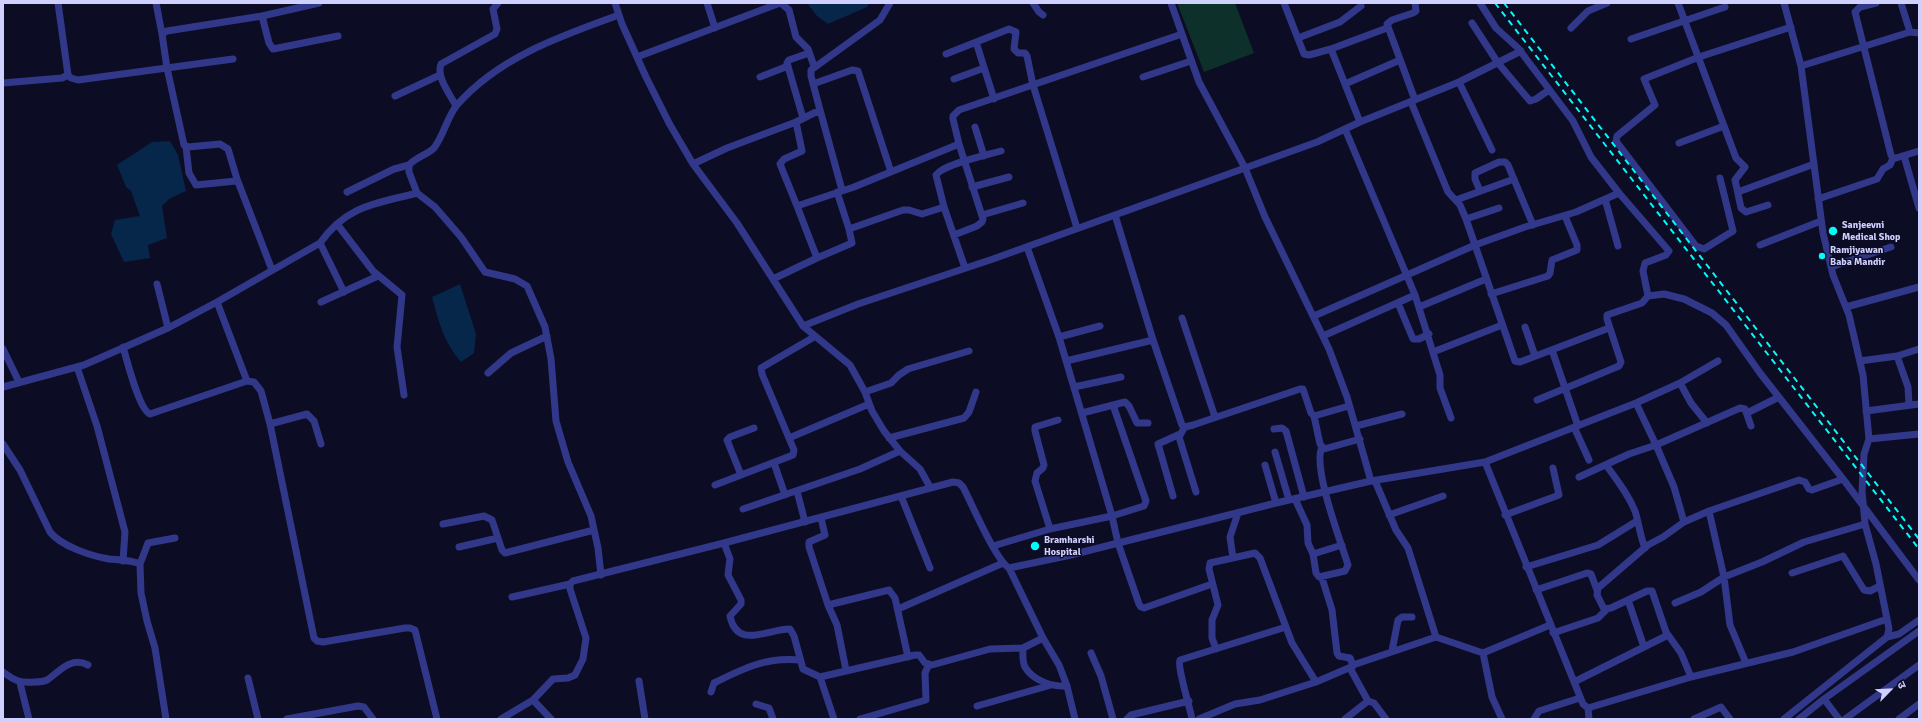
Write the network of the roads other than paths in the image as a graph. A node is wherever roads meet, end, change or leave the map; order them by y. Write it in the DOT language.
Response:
graph roads {
  1 [pos="58,3"];
  2 [pos="156,3"];
  3 [pos="319,3"];
  4 [pos="498,3"];
  5 [pos="616,3"];
  6 [pos="706,3"];
  7 [pos="780,3"];
  8 [pos="890,3"];
  9 [pos="1034,3"];
  10 [pos="1172,3"];
  11 [pos="1284,3"];
  12 [pos="1415,3"];
  13 [pos="1480,3"];
  14 [pos="1607,3"];
  15 [pos="1678,3"];
  16 [pos="1784,3"];
  17 [pos="1876,3"];
  18 [pos="1901,3"];
  19 [pos="1362,6"];
  20 [pos="1725,7"];
  21 [pos="619,15"];
  22 [pos="1043,15"];
  23 [pos="262,16"];
  24 [pos="1685,20"];
  25 [pos="1472,23"];
  26 [pos="1791,27"];
  27 [pos="715,28"];
  28 [pos="1387,28"];
  29 [pos="1571,28"];
  30 [pos="1910,32"];
  31 [pos="1919,33"];
  32 [pos="162,34"];
  33 [pos="1182,34"];
  34 [pos="338,36"];
  35 [pos="1298,38"];
  36 [pos="1631,39"];
  37 [pos="976,42"];
  38 [pos="1862,47"];
  39 [pos="1331,49"];
  40 [pos="1521,51"];
  41 [pos="809,53"];
  42 [pos="946,54"];
  43 [pos="637,57"];
  44 [pos="1699,57"];
  45 [pos="233,59"];
  46 [pos="1400,60"];
  47 [pos="1191,61"];
  48 [pos="1498,63"];
  49 [pos="788,66"];
  50 [pos="814,66"];
  51 [pos="1801,66"];
  52 [pos="167,68"];
  53 [pos="984,68"];
  54 [pos="68,75"];
  55 [pos="440,75"];
  56 [pos="760,77"];
  57 [pos="1143,77"];
  58 [pos="954,79"];
  59 [pos="1459,82"];
  60 [pos="3,83"];
  61 [pos="813,84"];
  62 [pos="1345,84"];
  63 [pos="1033,85"];
  64 [pos="1549,90"];
  65 [pos="396,96"];
  66 [pos="994,99"];
  67 [pos="1413,101"];
  68 [pos="456,106"];
  69 [pos="820,110"];
  70 [pos="803,118"];
  71 [pos="796,122"];
  72 [pos="1360,122"];
  73 [pos="1724,126"];
  74 [pos="975,127"];
  75 [pos="1345,129"];
  76 [pos="1679,143"];
  77 [pos="959,144"];
  78 [pos="186,147"];
  79 [pos="1492,150"];
  80 [pos="1001,151"];
  81 [pos="1919,151"];
  82 [pos="984,156"];
  83 [pos="1904,156"];
  84 [pos="1893,158"];
  85 [pos="964,161"];
  86 [pos="693,164"];
  87 [pos="1814,164"];
  88 [pos="409,165"];
  89 [pos="1245,168"];
  90 [pos="891,172"];
  91 [pos="1009,177"];
  92 [pos="1720,178"];
  93 [pos="237,179"];
  94 [pos="1514,179"];
  95 [pos="972,187"];
  96 [pos="1480,191"];
  97 [pos="347,192"];
  98 [pos="839,192"];
  99 [pos="1738,192"];
  100 [pos="417,193"];
  101 [pos="1619,193"];
  102 [pos="1605,199"];
  103 [pos="1818,199"];
  104 [pos="1456,200"];
  105 [pos="1023,203"];
  106 [pos="1768,205"];
  107 [pos="796,206"];
  108 [pos="944,207"];
  109 [pos="1499,208"];
  110 [pos="1919,208"];
  111 [pos="982,215"];
  112 [pos="1115,215"];
  113 [pos="1565,216"];
  114 [pos="1466,219"];
  115 [pos="1821,221"];
  116 [pos="337,224"];
  117 [pos="1533,225"];
  118 [pos="1077,228"];
  119 [pos="849,229"];
  120 [pos="954,235"];
  121 [pos="320,243"];
  122 [pos="1475,245"];
  123 [pos="1760,245"];
  124 [pos="1618,246"];
  125 [pos="1027,247"];
  126 [pos="1891,247"];
  127 [pos="817,258"];
  128 [pos="965,268"];
  129 [pos="1831,268"];
  130 [pos="272,270"];
  131 [pos="378,276"];
  132 [pos="1407,276"];
  133 [pos="773,279"];
  134 [pos="1486,279"];
  135 [pos="157,284"];
  136 [pos="1919,287"];
  137 [pos="344,292"];
  138 [pos="1491,294"];
  139 [pos="1415,295"];
  140 [pos="1648,296"];
  141 [pos="217,302"];
  142 [pos="321,302"];
  143 [pos="1398,303"];
  144 [pos="1419,307"];
  145 [pos="1846,307"];
  146 [pos="1314,316"];
  147 [pos="1182,318"];
  148 [pos="1502,325"];
  149 [pos="803,326"];
  150 [pos="1100,326"];
  151 [pos="1524,327"];
  152 [pos="168,328"];
  153 [pos="1609,328"];
  154 [pos="1429,334"];
  155 [pos="547,336"];
  156 [pos="1059,336"];
  157 [pos="1323,336"];
  158 [pos="814,337"];
  159 [pos="1153,340"];
  160 [pos="123,347"];
  161 [pos="3,349"];
  162 [pos="1919,349"];
  163 [pos="1552,350"];
  164 [pos="968,351"];
  165 [pos="1433,352"];
  166 [pos="1535,356"];
  167 [pos="1897,356"];
  168 [pos="1066,361"];
  169 [pos="1718,361"];
  170 [pos="1860,361"];
  171 [pos="77,367"];
  172 [pos="488,373"];
  173 [pos="1121,377"];
  174 [pos="247,380"];
  175 [pos="19,382"];
  176 [pos="1680,384"];
  177 [pos="3,387"];
  178 [pos="1074,388"];
  179 [pos="1564,388"];
  180 [pos="865,392"];
  181 [pos="976,392"];
  182 [pos="404,395"];
  183 [pos="1779,397"];
  184 [pos="1537,400"];
  185 [pos="1636,403"];
  186 [pos="868,404"];
  187 [pos="1919,404"];
  188 [pos="1113,405"];
  189 [pos="1909,405"];
  190 [pos="1350,406"];
  191 [pos="1866,411"];
  192 [pos="1082,413"];
  193 [pos="1747,413"];
  194 [pos="1402,414"];
  195 [pos="1314,416"];
  196 [pos="1215,417"];
  197 [pos="1451,418"];
  198 [pos="1058,420"];
  199 [pos="1148,423"];
  200 [pos="1707,423"];
  201 [pos="270,424"];
  202 [pos="1356,426"];
  203 [pos="1751,426"];
  204 [pos="1185,427"];
  205 [pos="1576,427"];
  206 [pos="754,428"];
  207 [pos="1274,430"];
  208 [pos="1180,434"];
  209 [pos="1919,434"];
  210 [pos="790,438"];
  211 [pos="889,438"];
  212 [pos="1360,439"];
  213 [pos="1869,439"];
  214 [pos="3,444"];
  215 [pos="321,444"];
  216 [pos="1656,445"];
  217 [pos="1322,447"];
  218 [pos="900,451"];
  219 [pos="1275,452"];
  220 [pos="1589,460"];
  221 [pos="1485,462"];
  222 [pos="774,463"];
  223 [pos="1265,465"];
  224 [pos="1606,465"];
  225 [pos="1553,468"];
  226 [pos="741,475"];
  227 [pos="1579,477"];
  228 [pos="1843,479"];
  229 [pos="1373,481"];
  230 [pos="715,485"];
  231 [pos="930,487"];
  232 [pos="797,491"];
  233 [pos="1196,492"];
  234 [pos="1325,492"];
  235 [pos="785,495"];
  236 [pos="901,496"];
  237 [pos="1173,496"];
  238 [pos="1443,496"];
  239 [pos="1304,497"];
  240 [pos="1292,499"];
  241 [pos="1276,503"];
  242 [pos="1864,508"];
  243 [pos="743,509"];
  244 [pos="1709,511"];
  245 [pos="1238,512"];
  246 [pos="1389,515"];
  247 [pos="1505,515"];
  248 [pos="1112,516"];
  249 [pos="821,518"];
  250 [pos="1637,521"];
  251 [pos="805,522"];
  252 [pos="1684,522"];
  253 [pos="443,524"];
  254 [pos="1865,524"];
  255 [pos="1050,529"];
  256 [pos="594,530"];
  257 [pos="175,538"];
  258 [pos="498,538"];
  259 [pos="724,543"];
  260 [pos="1118,543"];
  261 [pos="1342,545"];
  262 [pos="993,546"];
  263 [pos="459,547"];
  264 [pos="1645,548"];
  265 [pos="1313,554"];
  266 [pos="1233,558"];
  267 [pos="123,561"];
  268 [pos="140,564"];
  269 [pos="1006,566"];
  270 [pos="1526,567"];
  271 [pos="930,568"];
  272 [pos="1792,573"];
  273 [pos="601,575"];
  274 [pos="1724,577"];
  275 [pos="1322,578"];
  276 [pos="1919,580"];
  277 [pos="570,584"];
  278 [pos="1212,584"];
  279 [pos="1880,586"];
  280 [pos="1536,590"];
  281 [pos="1597,590"];
  282 [pos="512,597"];
  283 [pos="1628,600"];
  284 [pos="1675,603"];
  285 [pos="828,605"];
  286 [pos="898,609"];
  287 [pos="1607,609"];
  288 [pos="1412,617"];
  289 [pos="1887,619"];
  290 [pos="1919,620"];
  291 [pos="1286,627"];
  292 [pos="1552,629"];
  293 [pos="1919,631"];
  294 [pos="1668,635"];
  295 [pos="1436,637"];
  296 [pos="1887,637"];
  297 [pos="1043,638"];
  298 [pos="1644,647"];
  299 [pos="1023,648"];
  300 [pos="1216,649"];
  301 [pos="1392,651"];
  302 [pos="1091,653"];
  303 [pos="1483,653"];
  304 [pos="908,657"];
  305 [pos="800,660"];
  306 [pos="1746,663"];
  307 [pos="928,664"];
  308 [pos="88,665"];
  309 [pos="1919,665"];
  310 [pos="1352,666"];
  311 [pos="846,670"];
  312 [pos="4,672"];
  313 [pos="820,677"];
  314 [pos="1691,677"];
  315 [pos="248,678"];
  316 [pos="639,681"];
  317 [pos="1316,682"];
  318 [pos="1574,682"];
  319 [pos="20,683"];
  320 [pos="1051,685"];
  321 [pos="1067,686"];
  322 [pos="711,692"];
  323 [pos="1580,698"];
  324 [pos="1824,699"];
  325 [pos="533,700"];
  326 [pos="1368,700"];
  327 [pos="1189,701"];
  328 [pos="756,704"];
  329 [pos="1919,704"];
  330 [pos="977,706"];
  331 [pos="1588,708"];
  332 [pos="1210,717"];
  333 [pos="1126,718"];
  334 [pos="29,719"];
  335 [pos="166,719"];
  336 [pos="258,719"];
  337 [pos="287,719"];
  338 [pos="372,719"];
  339 [pos="437,719"];
  340 [pos="501,719"];
  341 [pos="551,719"];
  342 [pos="645,719"];
  343 [pos="773,719"];
  344 [pos="834,719"];
  345 [pos="860,719"];
  346 [pos="1075,719"];
  347 [pos="1113,719"];
  348 [pos="1192,719"];
  349 [pos="1199,719"];
  350 [pos="1345,719"];
  351 [pos="1386,719"];
  352 [pos="1502,719"];
  353 [pos="1534,719"];
  354 [pos="1589,719"];
  355 [pos="1694,719"];
  356 [pos="1730,719"];
  357 [pos="1784,719"];
  358 [pos="1799,719"];
  359 [pos="1839,719"];
  360 [pos="1845,719"];
  361 [pos="1899,719"];
  1 -- 54 [label="street"];
  2 -- 32 [label="street"];
  3 -- 23 [label="street"];
  4 -- 55 [label="street"];
  5 -- 21 [label="street"];
  6 -- 27 [label="street"];
  7 -- 27 [label="street"];
  7 -- 41 [label="street"];
  8 -- 50 [label="street"];
  9 -- 22 [label="street"];
  10 -- 33 [label="street"];
  11 -- 35 [label="street"];
  12 -- 28 [label="street"];
  13 -- 40 [label="street"];
  14 -- 29 [label="street"];
  15 -- 24 [label="street"];
  16 -- 26 [label="street"];
  17 -- 38 [label="street"];
  18 -- 30 [label="street"];
  19 -- 35 [label="street"];
  20 -- 24 [label="street"];
  21 -- 43 [label="street"];
  21 -- 68 [label="street"];
  23 -- 32 [label="street"];
  23 -- 34 [label="street"];
  24 -- 36 [label="street"];
  24 -- 44 [label="street"];
  25 -- 48 [label="street"];
  26 -- 44 [label="street"];
  26 -- 51 [label="street"];
  27 -- 43 [label="street"];
  28 -- 39 [label="street"];
  28 -- 46 [label="street"];
  30 -- 31 [label="street"];
  30 -- 38 [label="street"];
  32 -- 52 [label="street"];
  33 -- 47 [label="street"];
  33 -- 63 [label="street"];
  35 -- 39 [label="street"];
  37 -- 42 [label="street"];
  37 -- 53 [label="street"];
  37 -- 63 [label="street"];
  38 -- 51 [label="street"];
  38 -- 84 [label="street"];
  39 -- 62 [label="street"];
  40 -- 48 [label="street"];
  40 -- 64 [label="street"];
  41 -- 49 [label="street"];
  41 -- 50 [label="street"];
  43 -- 86 [label="street"];
  44 -- 73 [label="street"];
  44 -- 92 [label="street"];
  45 -- 52 [label="street"];
  46 -- 62 [label="street"];
  46 -- 67 [label="street"];
  47 -- 57 [label="street"];
  47 -- 89 [label="street"];
  48 -- 59 [label="street"];
  48 -- 64 [label="street"];
  49 -- 56 [label="street"];
  49 -- 70 [label="street"];
  50 -- 61 [label="street"];
  51 -- 87 [label="street"];
  52 -- 54 [label="street"];
  52 -- 78 [label="street"];
  53 -- 58 [label="street"];
  53 -- 66 [label="street"];
  54 -- 60 [label="street"];
  55 -- 65 [label="street"];
  55 -- 68 [label="street"];
  59 -- 67 [label="street"];
  59 -- 79 [label="street"];
  61 -- 69 [label="street"];
  61 -- 90 [label="street"];
  62 -- 72 [label="street"];
  63 -- 66 [label="street"];
  63 -- 118 [label="street"];
  64 -- 101 [label="street"];
  66 -- 77 [label="street"];
  67 -- 72 [label="street"];
  67 -- 104 [label="street"];
  68 -- 88 [label="street"];
  69 -- 70 [label="street"];
  69 -- 98 [label="street"];
  70 -- 71 [label="street"];
  71 -- 86 [label="street"];
  71 -- 107 [label="street"];
  72 -- 75 [label="street"];
  73 -- 76 [label="street"];
  73 -- 99 [label="street"];
  74 -- 82 [label="street"];
  75 -- 89 [label="street"];
  75 -- 132 [label="street"];
  77 -- 85 [label="street"];
  77 -- 90 [label="street"];
  78 -- 93 [label="street"];
  78 -- 93 [label="street"];
  80 -- 82 [label="street"];
  81 -- 83 [label="street"];
  82 -- 85 [label="street"];
  83 -- 84 [label="street"];
  83 -- 110 [label="street"];
  84 -- 103 [label="street"];
  85 -- 95 [label="street"];
  85 -- 108 [label="street"];
  86 -- 133 [label="street"];
  87 -- 99 [label="street"];
  87 -- 103 [label="street"];
  88 -- 97 [label="street"];
  88 -- 100 [label="street"];
  89 -- 112 [label="street"];
  89 -- 146 [label="street"];
  90 -- 98 [label="street"];
  91 -- 95 [label="street"];
  93 -- 130 [label="street"];
  94 -- 96 [label="street"];
  94 -- 96 [label="street"];
  94 -- 117 [label="street"];
  95 -- 111 [label="street"];
  96 -- 104 [label="street"];
  98 -- 107 [label="street"];
  98 -- 119 [label="street"];
  99 -- 106 [label="street"];
  100 -- 116 [label="street"];
  100 -- 155 [label="street"];
  101 -- 102 [label="street"];
  101 -- 140 [label="street"];
  102 -- 113 [label="street"];
  102 -- 124 [label="street"];
  103 -- 115 [label="street"];
  104 -- 114 [label="street"];
  105 -- 111 [label="street"];
  107 -- 127 [label="street"];
  108 -- 119 [label="street"];
  108 -- 120 [label="street"];
  109 -- 114 [label="street"];
  111 -- 120 [label="street"];
  112 -- 118 [label="street"];
  112 -- 159 [label="street"];
  113 -- 117 [label="street"];
  113 -- 138 [label="street"];
  114 -- 122 [label="street"];
  115 -- 123 [label="street"];
  115 -- 129 [label="street"];
  116 -- 121 [label="street"];
  116 -- 131 [label="street"];
  117 -- 122 [label="street"];
  118 -- 125 [label="street"];
  119 -- 127 [label="street"];
  120 -- 128 [label="street"];
  121 -- 130 [label="street"];
  121 -- 137 [label="street"];
  122 -- 132 [label="street"];
  122 -- 134 [label="street"];
  125 -- 128 [label="street"];
  125 -- 156 [label="street"];
  126 -- 129 [label="street"];
  127 -- 133 [label="street"];
  128 -- 149 [label="street"];
  129 -- 145 [label="street"];
  130 -- 141 [label="street"];
  131 -- 137 [label="street"];
  131 -- 182 [label="street"];
  132 -- 139 [label="street"];
  132 -- 146 [label="street"];
  133 -- 149 [label="street"];
  134 -- 138 [label="street"];
  134 -- 144 [label="street"];
  135 -- 152 [label="street"];
  136 -- 145 [label="street"];
  137 -- 142 [label="street"];
  138 -- 148 [label="street"];
  139 -- 143 [label="street"];
  139 -- 144 [label="street"];
  140 -- 153 [label="street"];
  140 -- 183 [label="street"];
  141 -- 152 [label="street"];
  141 -- 174 [label="street"];
  143 -- 154 [label="street"];
  143 -- 157 [label="street"];
  144 -- 154 [label="street"];
  145 -- 170 [label="street"];
  146 -- 157 [label="street"];
  147 -- 196 [label="street"];
  148 -- 165 [label="street"];
  148 -- 166 [label="street"];
  149 -- 158 [label="street"];
  150 -- 156 [label="street"];
  151 -- 166 [label="street"];
  152 -- 160 [label="street"];
  153 -- 163 [label="street"];
  153 -- 179 [label="street"];
  154 -- 165 [label="street"];
  155 -- 172 [label="street"];
  155 -- 256 [label="street"];
  156 -- 168 [label="street"];
  157 -- 190 [label="street"];
  158 -- 180 [label="street"];
  158 -- 210 [label="street"];
  159 -- 168 [label="street"];
  159 -- 204 [label="street"];
  160 -- 171 [label="street"];
  160 -- 174 [label="street"];
  161 -- 175 [label="street"];
  162 -- 167 [label="street"];
  163 -- 166 [label="street"];
  163 -- 179 [label="street"];
  164 -- 180 [label="street"];
  165 -- 197 [label="street"];
  167 -- 170 [label="street"];
  167 -- 189 [label="street"];
  168 -- 178 [label="street"];
  169 -- 176 [label="street"];
  170 -- 191 [label="street"];
  171 -- 175 [label="street"];
  171 -- 267 [label="street"];
  173 -- 178 [label="street"];
  174 -- 201 [label="street"];
  175 -- 177 [label="street"];
  176 -- 185 [label="street"];
  176 -- 200 [label="street"];
  178 -- 192 [label="street"];
  179 -- 184 [label="street"];
  179 -- 205 [label="street"];
  180 -- 186 [label="street"];
  181 -- 211 [label="street"];
  183 -- 193 [label="street"];
  183 -- 228 [label="street"];
  185 -- 205 [label="street"];
  185 -- 216 [label="street"];
  186 -- 210 [label="street"];
  186 -- 211 [label="street"];
  187 -- 189 [label="street"];
  188 -- 192 [label="street"];
  188 -- 199 [label="street"];
  188 -- 248 [label="street"];
  189 -- 191 [label="street"];
  190 -- 195 [label="street"];
  190 -- 202 [label="street"];
  191 -- 213 [label="street"];
  192 -- 248 [label="street"];
  193 -- 200 [label="street"];
  193 -- 203 [label="street"];
  194 -- 202 [label="street"];
  195 -- 196 [label="street"];
  195 -- 217 [label="street"];
  196 -- 204 [label="street"];
  198 -- 255 [label="street"];
  200 -- 216 [label="street"];
  201 -- 215 [label="street"];
  201 -- 339 [label="street"];
  202 -- 212 [label="street"];
  204 -- 208 [label="street"];
  205 -- 220 [label="street"];
  205 -- 221 [label="street"];
  206 -- 226 [label="street"];
  207 -- 239 [label="street"];
  208 -- 233 [label="street"];
  208 -- 237 [label="street"];
  209 -- 213 [label="street"];
  210 -- 222 [label="street"];
  211 -- 218 [label="street"];
  212 -- 217 [label="street"];
  212 -- 229 [label="street"];
  213 -- 242 [label="street"];
  214 -- 267 [label="street"];
  216 -- 224 [label="street"];
  216 -- 252 [label="street"];
  217 -- 234 [label="street"];
  218 -- 231 [label="street"];
  218 -- 232 [label="street"];
  219 -- 240 [label="street"];
  221 -- 229 [label="street"];
  221 -- 247 [label="street"];
  222 -- 226 [label="street"];
  222 -- 235 [label="street"];
  223 -- 241 [label="street"];
  224 -- 227 [label="street"];
  224 -- 250 [label="street"];
  225 -- 247 [label="street"];
  226 -- 230 [label="street"];
  228 -- 242 [label="street"];
  228 -- 244 [label="street"];
  229 -- 234 [label="street"];
  229 -- 246 [label="street"];
  231 -- 236 [label="street"];
  231 -- 262 [label="street"];
  232 -- 235 [label="street"];
  232 -- 251 [label="street"];
  234 -- 239 [label="street"];
  234 -- 261 [label="street"];
  235 -- 243 [label="street"];
  236 -- 249 [label="street"];
  236 -- 271 [label="street"];
  238 -- 246 [label="street"];
  239 -- 240 [label="street"];
  240 -- 241 [label="street"];
  240 -- 265 [label="street"];
  241 -- 245 [label="street"];
  242 -- 254 [label="street"];
  242 -- 276 [label="street"];
  244 -- 252 [label="street"];
  244 -- 274 [label="street"];
  245 -- 260 [label="street"];
  245 -- 266 [label="street"];
  246 -- 295 [label="street"];
  247 -- 270 [label="street"];
  248 -- 255 [label="street"];
  248 -- 260 [label="street"];
  249 -- 251 [label="street"];
  249 -- 285 [label="street"];
  250 -- 264 [label="street"];
  250 -- 270 [label="street"];
  251 -- 259 [label="street"];
  252 -- 264 [label="street"];
  253 -- 258 [label="street"];
  254 -- 274 [label="street"];
  254 -- 279 [label="street"];
  255 -- 262 [label="street"];
  256 -- 258 [label="street"];
  256 -- 273 [label="street"];
  257 -- 268 [label="street"];
  258 -- 263 [label="street"];
  259 -- 273 [label="street"];
  259 -- 305 [label="street"];
  260 -- 269 [label="street"];
  260 -- 278 [label="street"];
  261 -- 265 [label="street"];
  261 -- 275 [label="street"];
  262 -- 269 [label="street"];
  264 -- 281 [label="street"];
  265 -- 275 [label="street"];
  266 -- 278 [label="street"];
  266 -- 291 [label="street"];
  267 -- 268 [label="street"];
  268 -- 335 [label="street"];
  269 -- 286 [label="street"];
  269 -- 297 [label="street"];
  270 -- 280 [label="street"];
  272 -- 279 [label="street"];
  273 -- 277 [label="street"];
  274 -- 284 [label="street"];
  274 -- 306 [label="street"];
  275 -- 310 [label="street"];
  277 -- 282 [label="street"];
  277 -- 325 [label="street"];
  278 -- 300 [label="street"];
  279 -- 289 [label="street"];
  280 -- 281 [label="street"];
  280 -- 292 [label="street"];
  281 -- 287 [label="street"];
  283 -- 287 [label="street"];
  283 -- 294 [label="street"];
  283 -- 298 [label="street"];
  285 -- 286 [label="street"];
  285 -- 311 [label="street"];
  286 -- 304 [label="street"];
  287 -- 292 [label="street"];
  288 -- 301 [label="street"];
  289 -- 296 [label="street"];
  289 -- 306 [label="street"];
  290 -- 296 [label="street"];
  291 -- 300 [label="street"];
  291 -- 317 [label="street"];
  292 -- 303 [label="street"];
  292 -- 318 [label="street"];
  293 -- 324 [label="street"];
  294 -- 298 [label="street"];
  294 -- 314 [label="street"];
  295 -- 301 [label="street"];
  295 -- 303 [label="street"];
  296 -- 357 [label="street"];
  297 -- 299 [label="street"];
  297 -- 321 [label="street"];
  298 -- 318 [label="street"];
  299 -- 307 [label="street"];
  299 -- 320 [label="street"];
  300 -- 327 [label="street"];
  301 -- 310 [label="street"];
  302 -- 347 [label="street"];
  303 -- 352 [label="street"];
  304 -- 307 [label="street"];
  304 -- 311 [label="street"];
  305 -- 313 [label="street"];
  305 -- 322 [label="street"];
  306 -- 314 [label="street"];
  307 -- 345 [label="street"];
  308 -- 319 [label="street"];
  309 -- 360 [label="street"];
  310 -- 317 [label="street"];
  310 -- 326 [label="street"];
  311 -- 313 [label="street"];
  312 -- 319 [label="street"];
  313 -- 344 [label="street"];
  314 -- 331 [label="street"];
  315 -- 336 [label="street"];
  316 -- 342 [label="street"];
  317 -- 332 [label="street"];
  318 -- 323 [label="street"];
  319 -- 334 [label="street"];
  320 -- 321 [label="street"];
  320 -- 330 [label="street"];
  321 -- 346 [label="street"];
  323 -- 331 [label="street"];
  323 -- 353 [label="street"];
  324 -- 358 [label="street"];
  324 -- 359 [label="street"];
  325 -- 340 [label="street"];
  325 -- 341 [label="street"];
  326 -- 350 [label="street"];
  326 -- 351 [label="street"];
  327 -- 333 [label="street"];
  327 -- 348 [label="street"];
  328 -- 343 [label="street"];
  329 -- 361 [label="street"];
  331 -- 354 [label="street"];
  332 -- 349 [label="street"];
  337 -- 338 [label="street"];
  355 -- 356 [label="street"];
}
